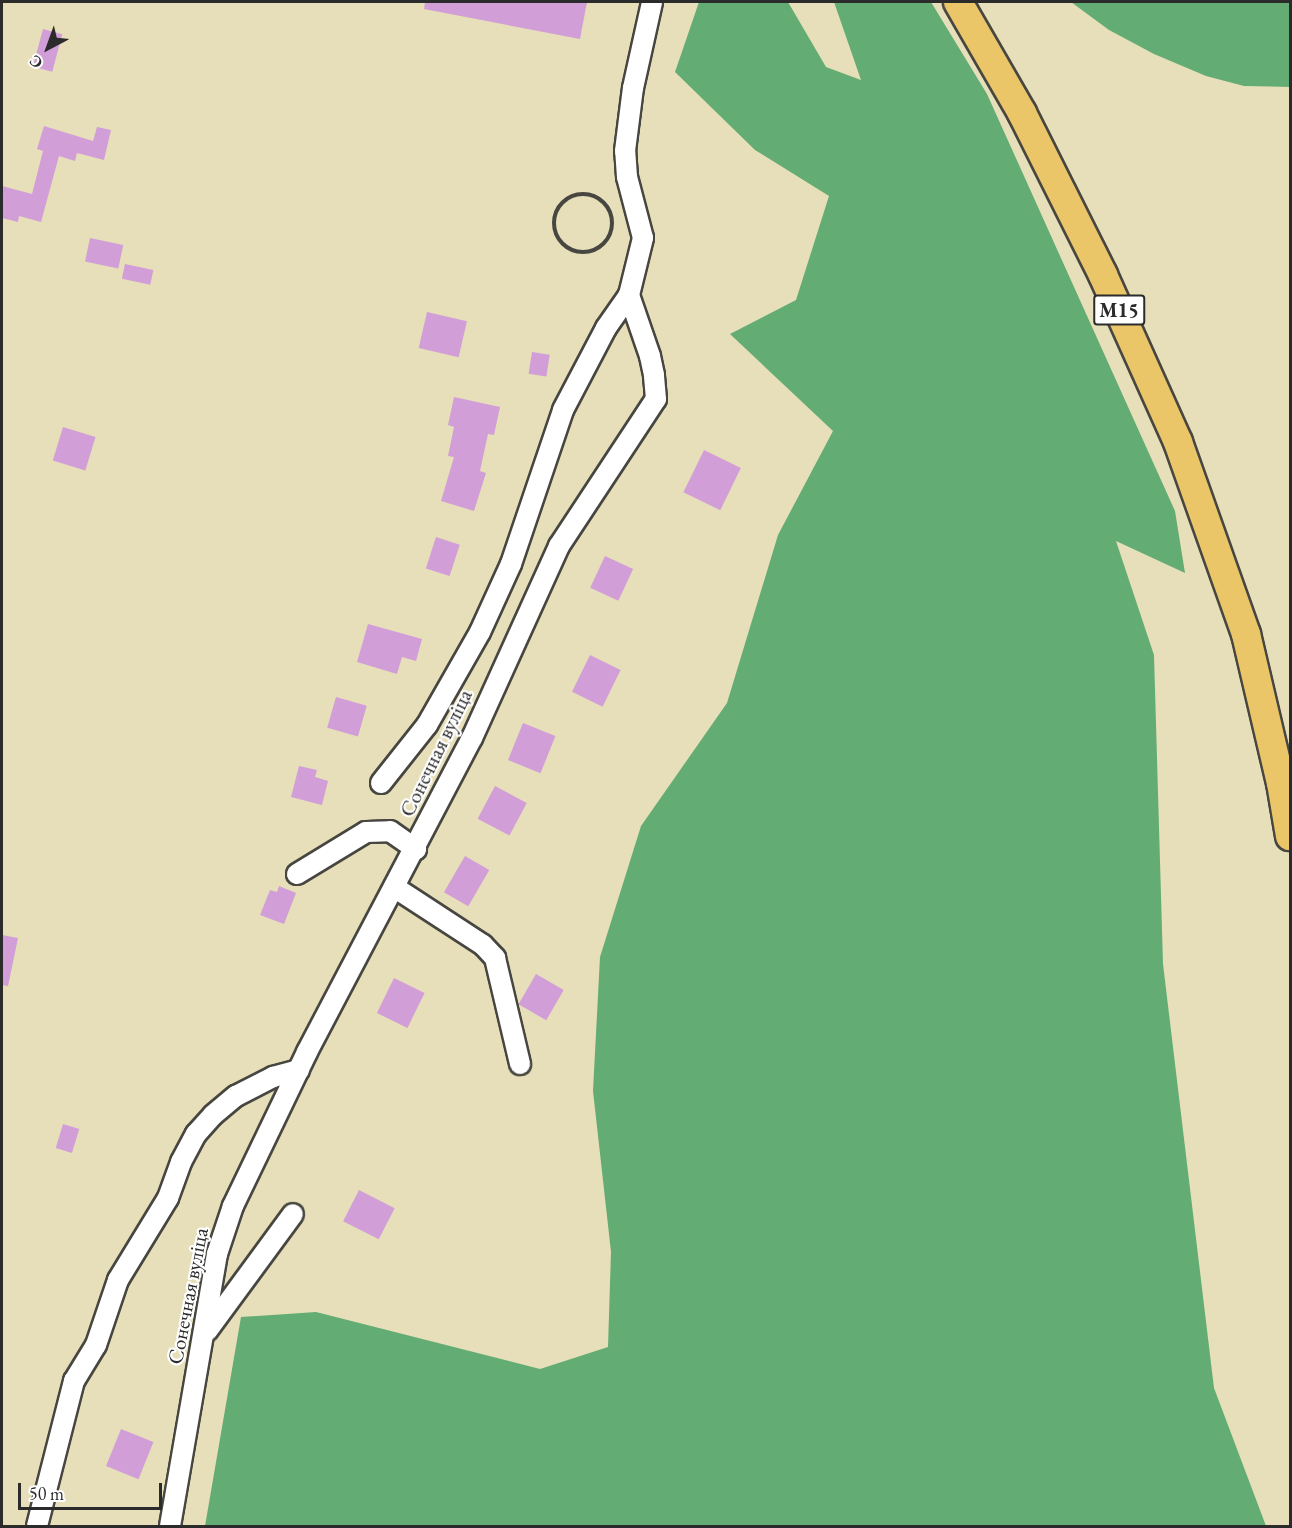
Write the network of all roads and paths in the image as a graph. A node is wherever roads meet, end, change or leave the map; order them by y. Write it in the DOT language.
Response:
graph roads {
  1 [pos="652,2"];
  2 [pos="958,2"];
  3 [pos="583,193"];
  4 [pos="629,295"];
  5 [pos="381,783"];
  6 [pos="1290,836"];
  7 [pos="416,849"];
  8 [pos="297,874"];
  9 [pos="394,887"];
  10 [pos="520,1064"];
  11 [pos="299,1070"];
  12 [pos="292,1214"];
  13 [pos="204,1335"];
  14 [pos="37,1527"];
  15 [pos="170,1527"];
  1 -- 4 [label="street"];
  2 -- 6 [label="highway, М15"];
  3 -- 3 [label="path"];
  4 -- 5 [label="street"];
  4 -- 7 [label="street, Сонечная вуліца"];
  7 -- 8 [label="street"];
  7 -- 9 [label="street, Сонечная вуліца"];
  9 -- 10 [label="street"];
  9 -- 11 [label="street, Сонечная вуліца"];
  11 -- 13 [label="street, Сонечная вуліца"];
  11 -- 14 [label="street"];
  12 -- 13 [label="street"];
  13 -- 15 [label="street, Сонечная вуліца"];
}
